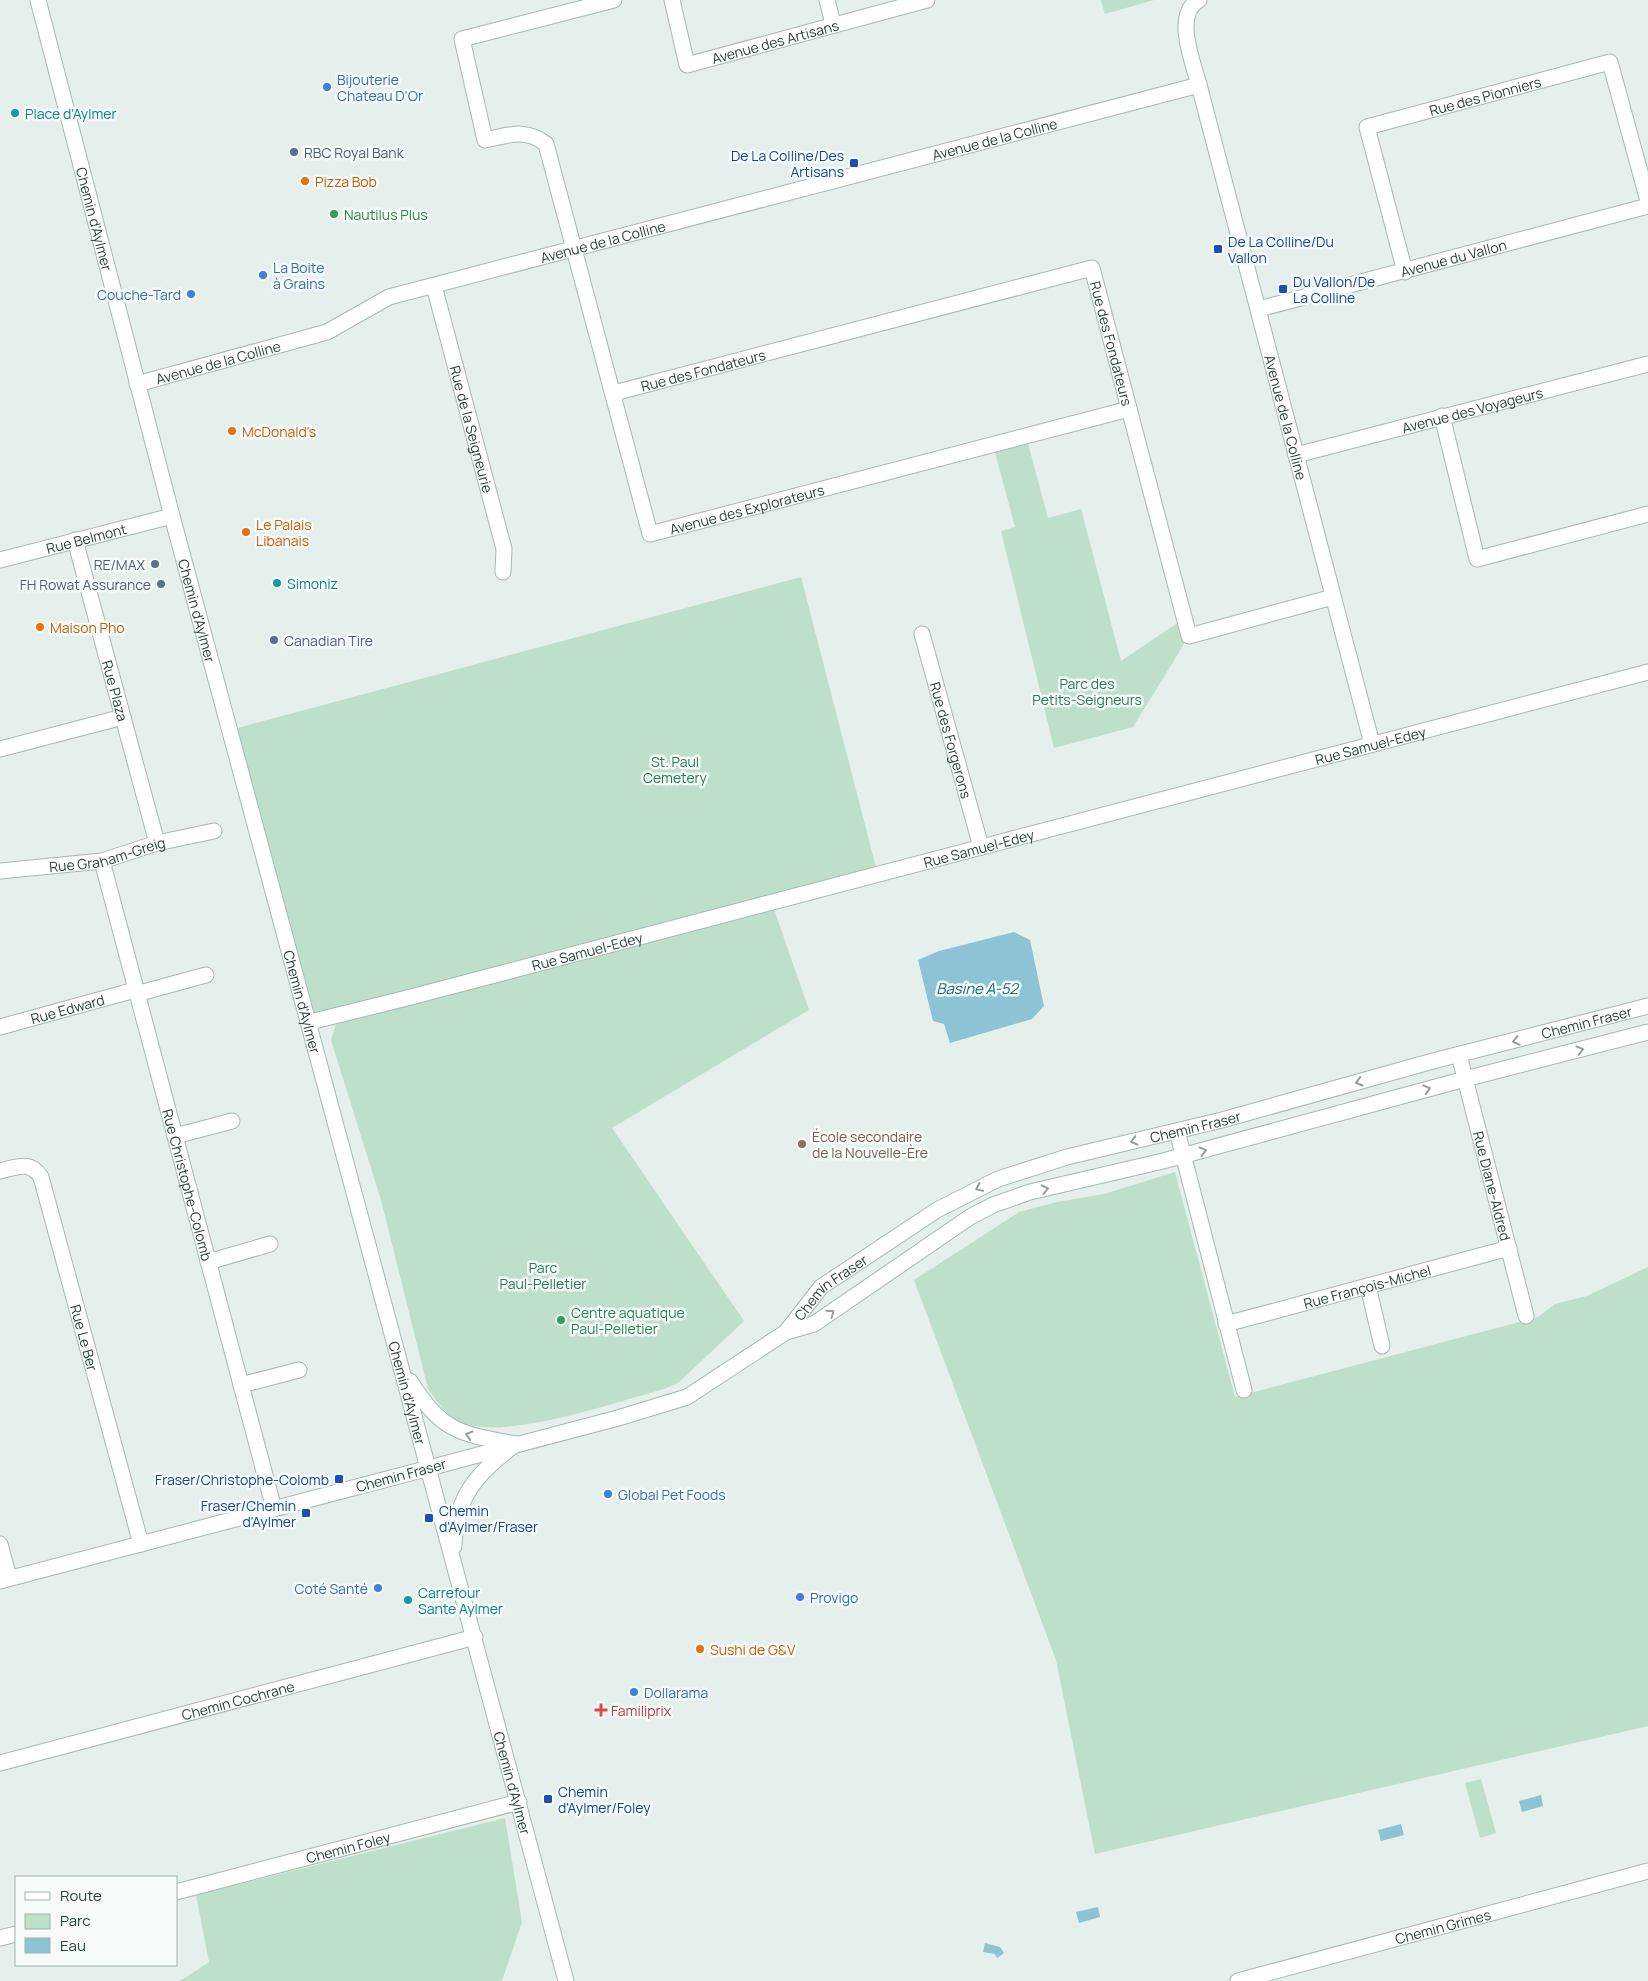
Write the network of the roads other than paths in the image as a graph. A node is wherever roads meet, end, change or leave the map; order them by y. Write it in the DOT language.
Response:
graph roads {
  1 [pos="38,0"];
  2 [pos="614,0"];
  3 [pos="672,0"];
  4 [pos="827,0"];
  5 [pos="927,0"];
  6 [pos="1199,0"];
  7 [pos="833,24"];
  8 [pos="1199,85"];
  9 [pos="1648,202"];
  10 [pos="1648,206"];
  11 [pos="576,248"];
  12 [pos="1405,272"];
  13 [pos="434,286"];
  14 [pos="1259,309"];
  15 [pos="1648,364"];
  16 [pos="137,384"];
  17 [pos="614,393"];
  18 [pos="1129,409"];
  19 [pos="1442,416"];
  20 [pos="1296,455"];
  21 [pos="1648,514"];
  22 [pos="172,516"];
  23 [pos="75,540"];
  24 [pos="0,560"];
  25 [pos="503,572"];
  26 [pos="1333,597"];
  27 [pos="922,634"];
  28 [pos="1648,672"];
  29 [pos="123,717"];
  30 [pos="1372,744"];
  31 [pos="0,749"];
  32 [pos="214,831"];
  33 [pos="156,843"];
  34 [pos="981,847"];
  35 [pos="102,861"];
  36 [pos="0,871"];
  37 [pos="206,974"];
  38 [pos="135,992"];
  39 [pos="1648,1006"];
  40 [pos="310,1022"];
  41 [pos="0,1027"];
  42 [pos="1648,1032"];
  43 [pos="1459,1055"];
  44 [pos="1465,1078"];
  45 [pos="232,1121"];
  46 [pos="1177,1131"];
  47 [pos="175,1136"];
  48 [pos="1183,1156"];
  49 [pos="0,1171"];
  50 [pos="270,1244"];
  51 [pos="1509,1248"];
  52 [pos="208,1262"];
  53 [pos="1368,1286"];
  54 [pos="1526,1316"];
  55 [pos="1226,1324"];
  56 [pos="786,1332"];
  57 [pos="1382,1346"];
  58 [pos="402,1367"];
  59 [pos="299,1370"];
  60 [pos="241,1385"];
  61 [pos="1244,1390"];
  62 [pos="516,1444"];
  63 [pos="429,1468"];
  64 [pos="274,1509"];
  65 [pos="0,1544"];
  66 [pos="141,1544"];
  67 [pos="454,1560"];
  68 [pos="5,1580"];
  69 [pos="475,1637"];
  70 [pos="0,1763"];
  71 [pos="519,1802"];
  72 [pos="1648,1871"];
  73 [pos="178,1891"];
  74 [pos="15,1934"];
  75 [pos="0,1938"];
  76 [pos="567,1981"];
  77 [pos="1238,1981"];
  1 -- 16 [label="street, Chemin d'Aylmer"];
  2 -- 11 [label="street"];
  3 -- 7 [label="street, Avenue des Artisans"];
  4 -- 7 [label="street"];
  5 -- 7 [label="street, Avenue des Artisans"];
  6 -- 8 [label="street"];
  8 -- 11 [label="street, Avenue de la Colline"];
  8 -- 14 [label="street, Avenue de la Colline"];
  9 -- 12 [label="street, Rue des Pionniers"];
  10 -- 12 [label="street, Avenue du Vallon"];
  11 -- 13 [label="street, Avenue de la Colline"];
  11 -- 17 [label="street, Avenue des Explorateurs"];
  12 -- 14 [label="street, Avenue du Vallon"];
  13 -- 16 [label="street, Avenue de la Colline"];
  13 -- 25 [label="street, Rue de la Seigneurie"];
  14 -- 20 [label="street, Avenue de la Colline"];
  15 -- 19 [label="street, Avenue des Voyageurs"];
  16 -- 22 [label="street, Chemin d'Aylmer"];
  17 -- 18 [label="street, Rue des Fondateurs"];
  17 -- 18 [label="street, Avenue des Explorateurs"];
  18 -- 26 [label="street, Rue des Fondateurs"];
  19 -- 20 [label="street, Avenue des Voyageurs"];
  19 -- 21 [label="street"];
  20 -- 26 [label="street, Avenue de la Colline"];
  22 -- 23 [label="street, Rue Belmont"];
  22 -- 40 [label="street, Chemin d'Aylmer"];
  23 -- 24 [label="street, Rue Belmont"];
  23 -- 29 [label="street, Rue Plaza"];
  26 -- 30 [label="street, Avenue de la Colline"];
  27 -- 34 [label="street, Rue des Forgerons"];
  28 -- 30 [label="street, Rue Samuel-Edey"];
  29 -- 31 [label="street"];
  29 -- 33 [label="street, Rue Plaza"];
  30 -- 34 [label="street, Rue Samuel-Edey"];
  32 -- 33 [label="street, Rue Graham-Greig"];
  33 -- 35 [label="street, Rue Graham-Greig"];
  34 -- 40 [label="street, Rue Samuel-Edey"];
  35 -- 36 [label="street, Rue Graham-Greig"];
  35 -- 38 [label="street, Rue Christophe-Colomb"];
  37 -- 38 [label="street, Rue Edward"];
  38 -- 41 [label="street, Rue Edward"];
  38 -- 47 [label="street, Rue Christophe-Colomb"];
  39 -- 43 [label="street, Chemin Fraser, one-way"];
  40 -- 58 [label="street, Chemin d'Aylmer"];
  44 -- 42 [label="street, Chemin Fraser, one-way"];
  43 -- 44 [label="street, Rue Diane-Aldred"];
  43 -- 46 [label="street, Chemin Fraser, one-way"];
  48 -- 44 [label="street, Chemin Fraser, one-way"];
  44 -- 51 [label="street, Rue Diane-Aldred"];
  45 -- 47 [label="street"];
  46 -- 48 [label="street"];
  46 -- 56 [label="street, Chemin Fraser, one-way"];
  47 -- 52 [label="street, Rue Christophe-Colomb"];
  48 -- 55 [label="street"];
  56 -- 48 [label="street, Chemin Fraser, one-way"];
  49 -- 66 [label="street, Rue Le Ber"];
  50 -- 52 [label="street"];
  51 -- 53 [label="street, Rue François-Michel"];
  51 -- 54 [label="street, Rue Diane-Aldred"];
  52 -- 60 [label="street, Rue Christophe-Colomb"];
  53 -- 55 [label="street, Rue François-Michel"];
  53 -- 57 [label="street"];
  55 -- 61 [label="street"];
  56 -- 62 [label="street, Chemin Fraser"];
  62 -- 58 [label="street, one-way"];
  58 -- 63 [label="street, Chemin d'Aylmer"];
  59 -- 60 [label="street"];
  60 -- 64 [label="street, Rue Christophe-Colomb"];
  62 -- 63 [label="street, Chemin Fraser"];
  62 -- 67 [label="street"];
  63 -- 64 [label="street, Chemin Fraser"];
  63 -- 67 [label="street, Chemin d'Aylmer"];
  64 -- 66 [label="street, Chemin Fraser"];
  65 -- 68 [label="street"];
  66 -- 68 [label="street, Chemin Fraser"];
  67 -- 69 [label="street, Chemin d'Aylmer"];
  69 -- 70 [label="street, Chemin Cochrane"];
  69 -- 71 [label="street, Chemin d'Aylmer"];
  71 -- 73 [label="street, Chemin Foley"];
  71 -- 76 [label="street, Chemin d'Aylmer"];
  72 -- 77 [label="street, Chemin Grimes"];
  74 -- 75 [label="street"];
}
